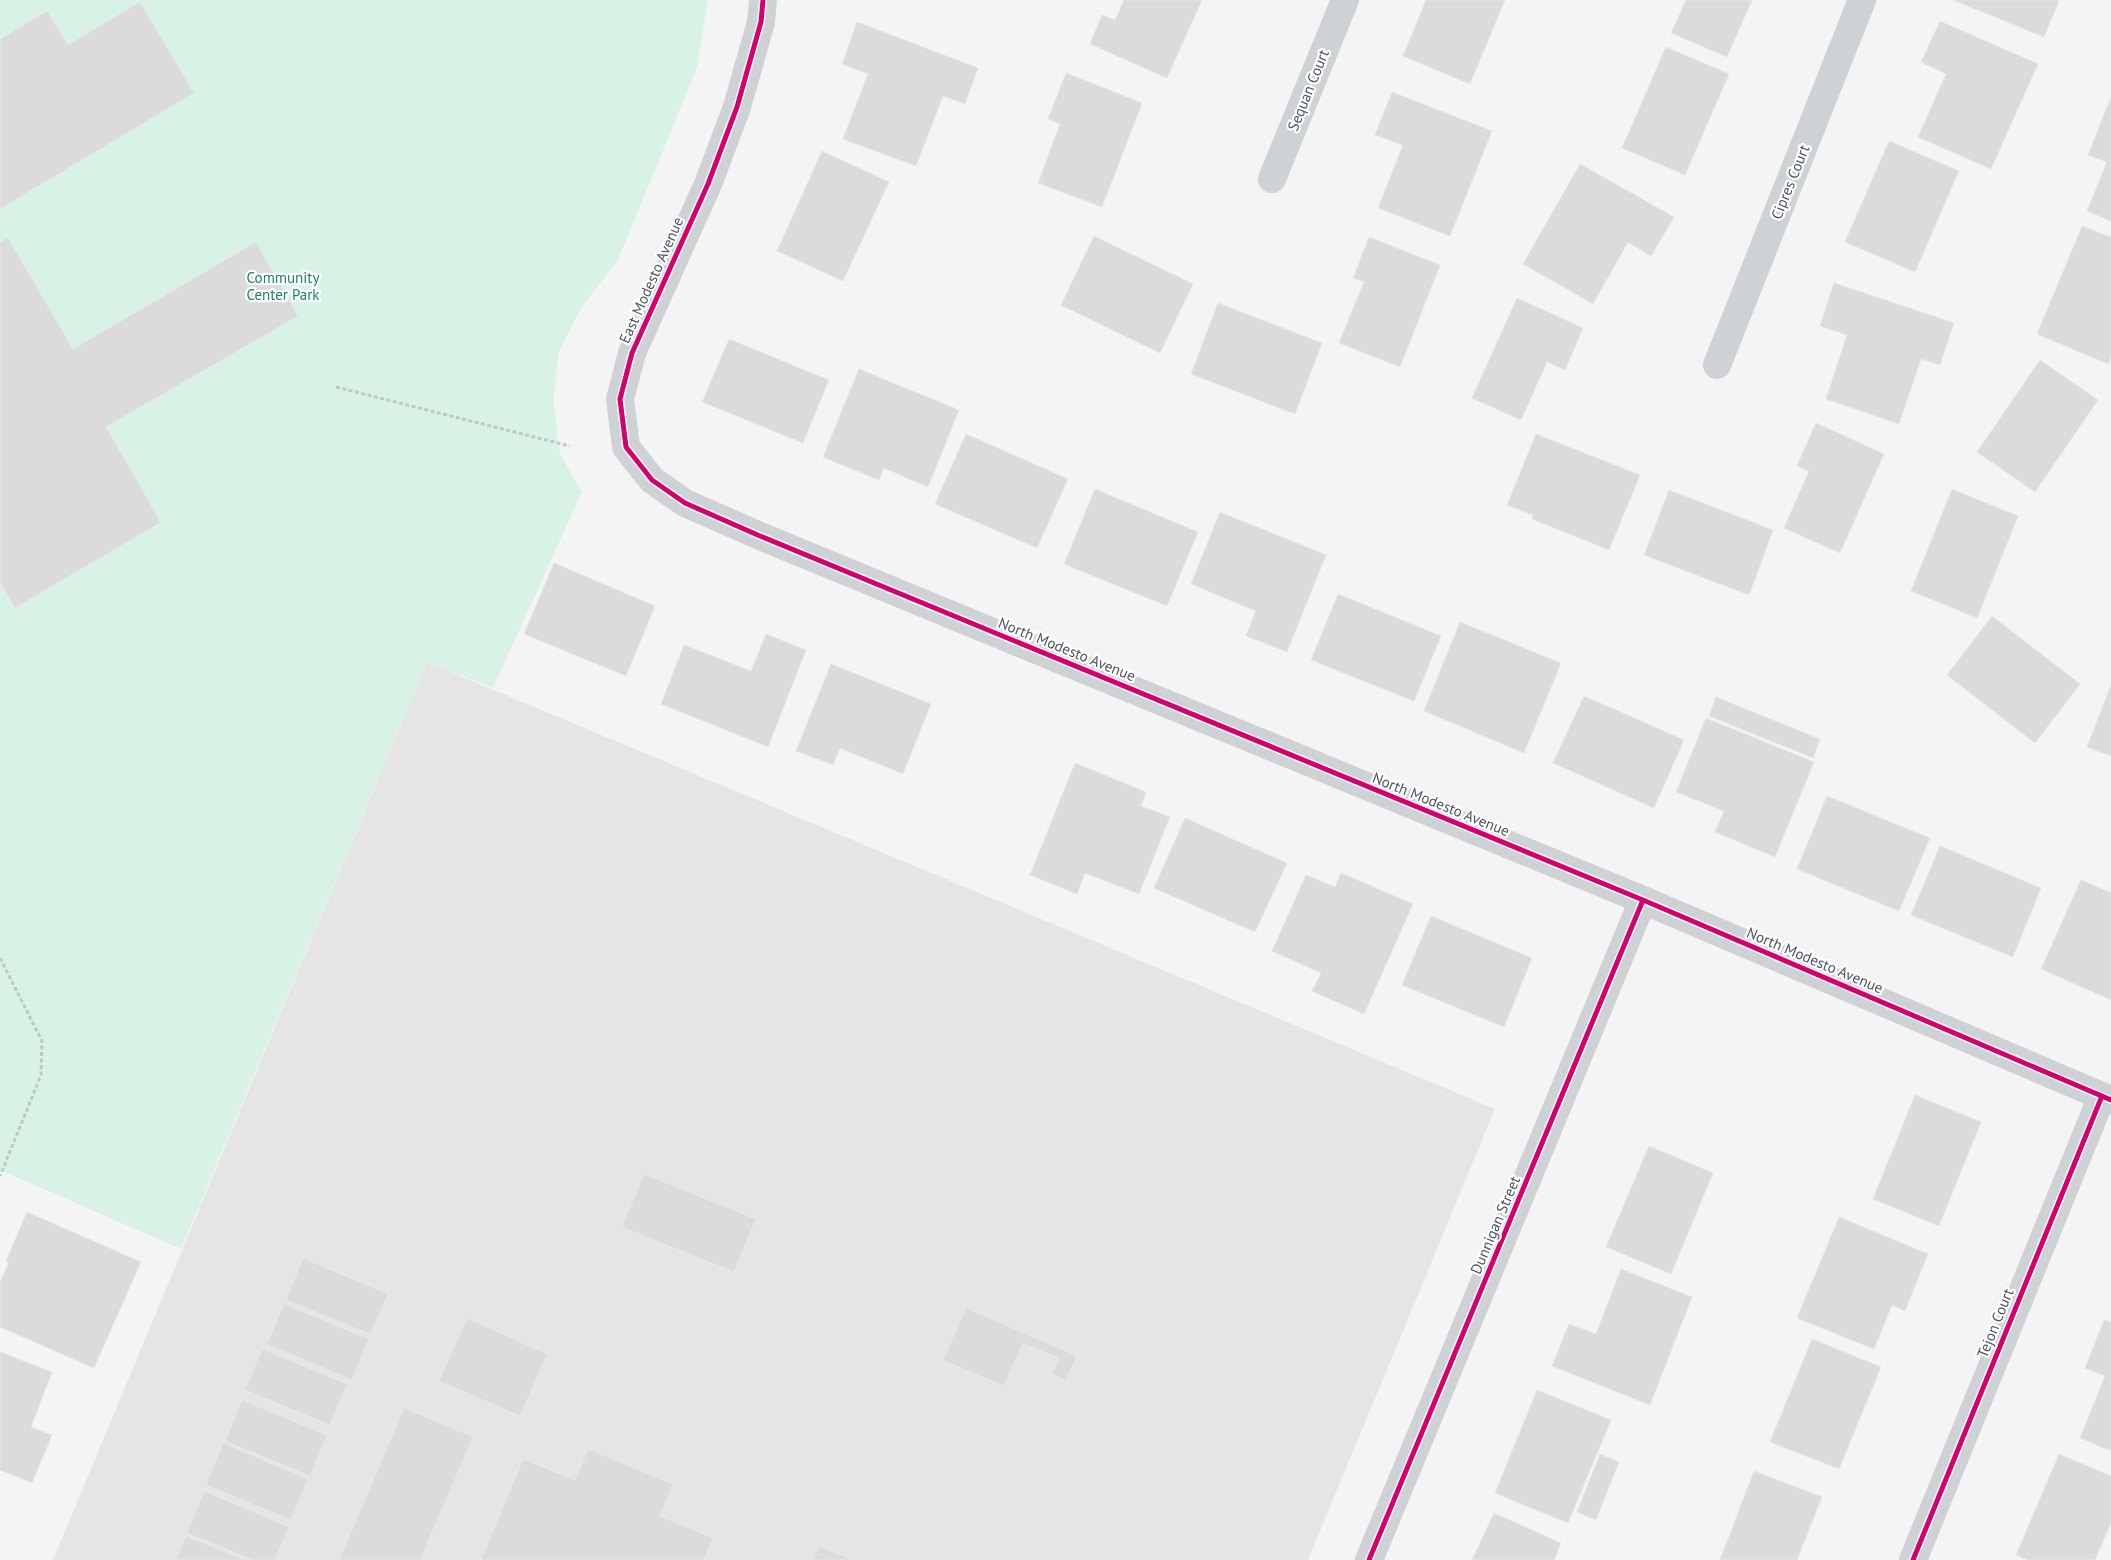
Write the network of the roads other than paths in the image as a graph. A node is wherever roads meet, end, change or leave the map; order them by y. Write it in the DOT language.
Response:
graph roads {
  1 [pos="763,0"];
  2 [pos="1345,0"];
  3 [pos="1862,0"];
  4 [pos="1272,179"];
  5 [pos="1717,365"];
  6 [pos="760,536"];
  7 [pos="1643,900"];
  8 [pos="2106,1098"];
  9 [pos="1369,1560"];
  10 [pos="1912,1560"];
  1 -- 6 [label="street, East Modesto Avenue"];
  2 -- 4 [label="street, Sequan Court"];
  3 -- 5 [label="street, Cipres Court"];
  6 -- 7 [label="street, North Modesto Avenue"];
  7 -- 8 [label="street, North Modesto Avenue"];
  7 -- 9 [label="street, Dunnigan Street"];
  8 -- 10 [label="street, Tejon Court"];
}
